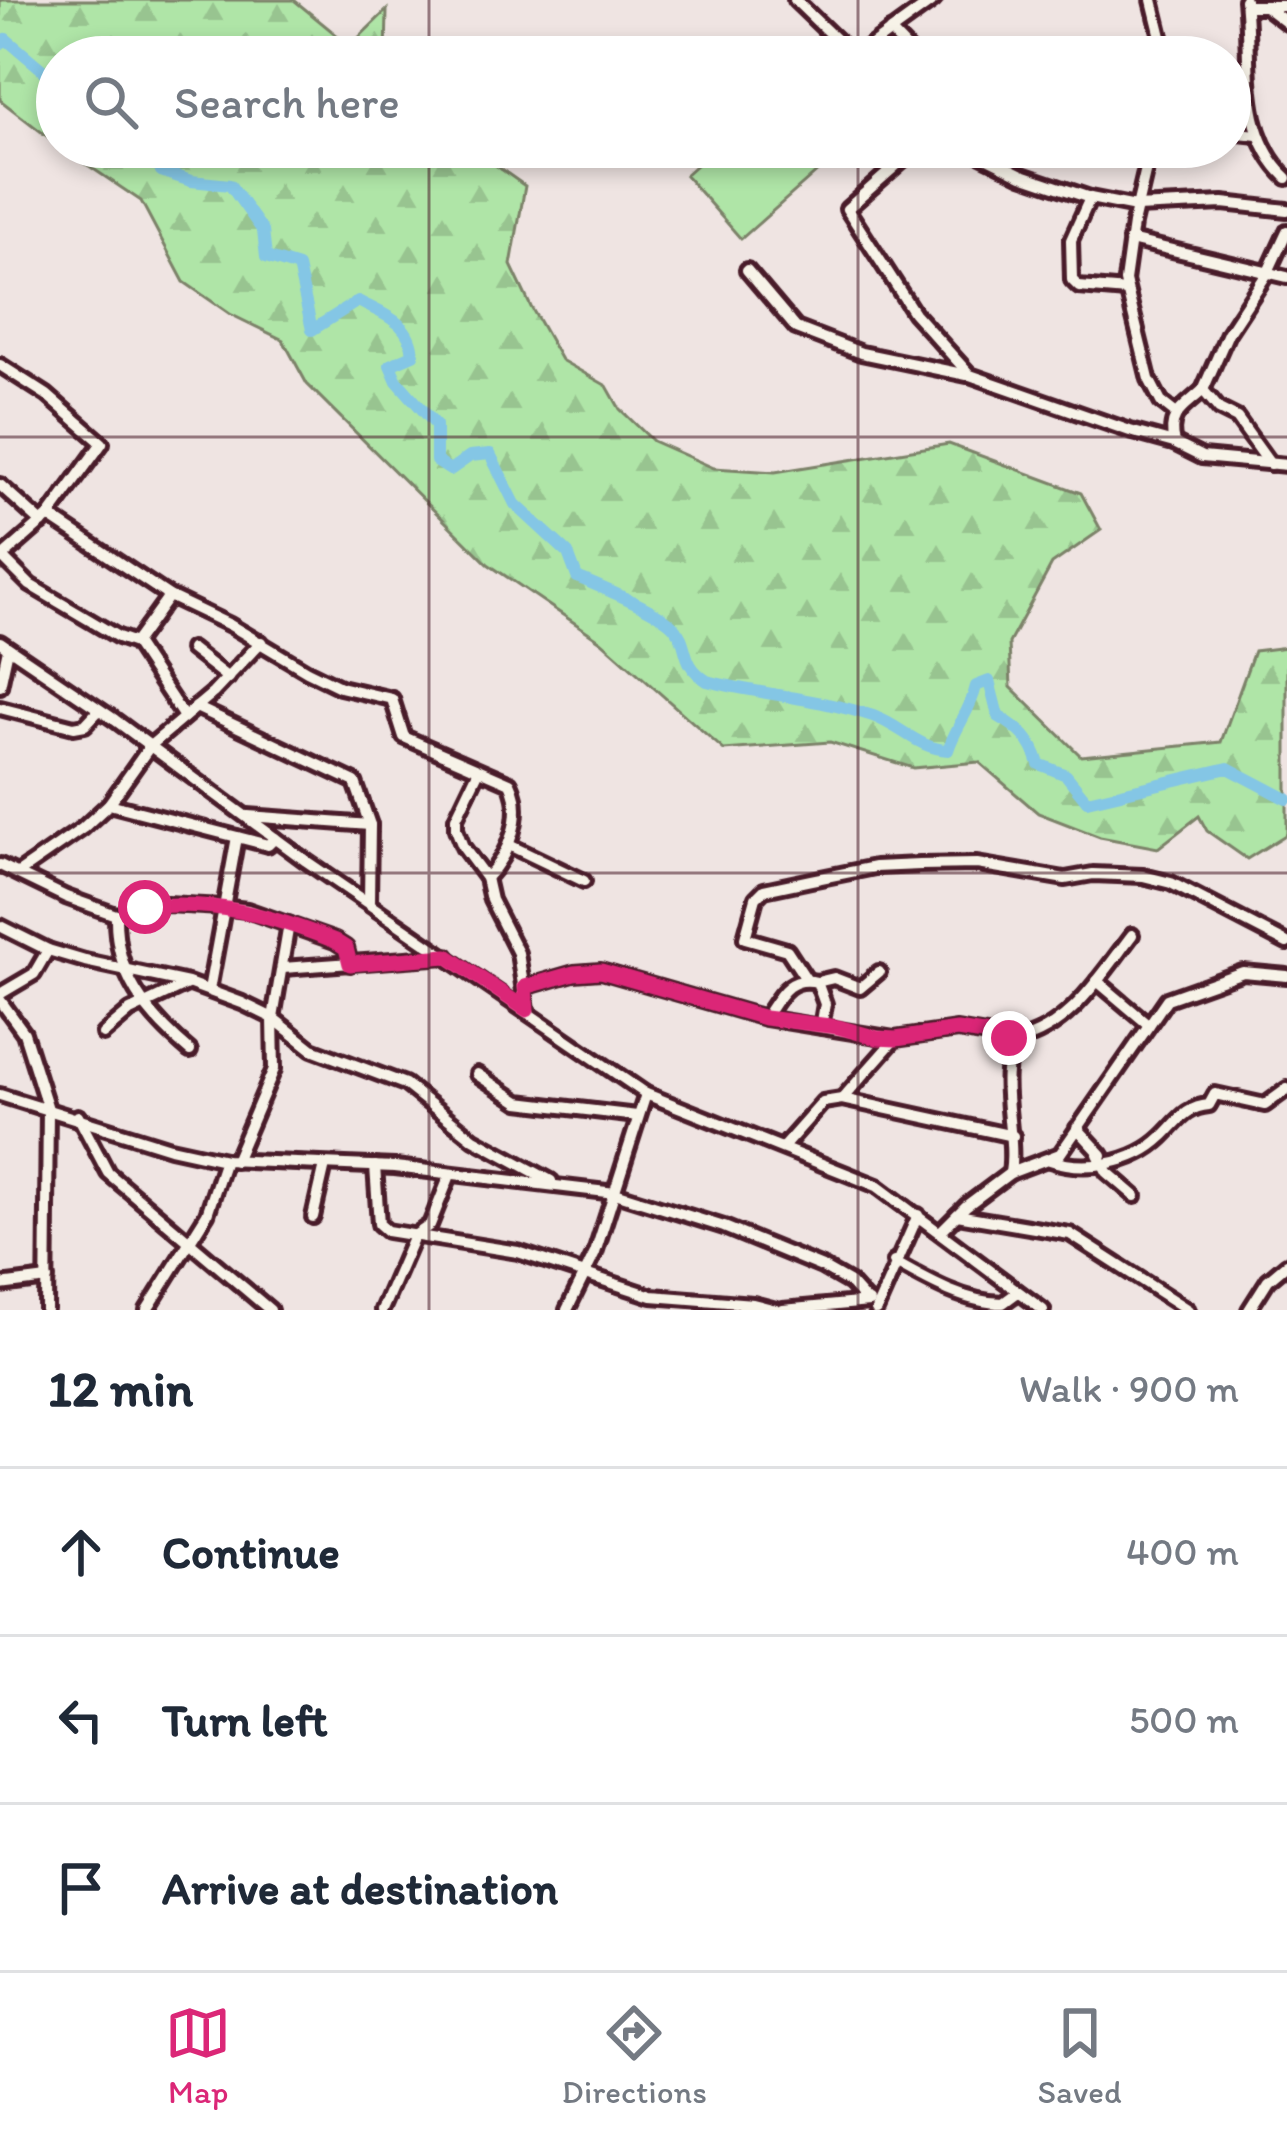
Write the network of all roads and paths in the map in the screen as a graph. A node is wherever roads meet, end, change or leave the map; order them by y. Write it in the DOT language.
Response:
graph roads {
  1 [pos="795,0"];
  2 [pos="934,0"];
  3 [pos="1152,0"];
  4 [pos="1245,3"];
  5 [pos="1287,6"];
  6 [pos="1266,8"];
  7 [pos="1287,23"];
  8 [pos="890,32"];
  9 [pos="832,36"];
  10 [pos="884,36"];
  11 [pos="894,36"];
  12 [pos="1161,36"];
  13 [pos="1248,36"];
  14 [pos="1251,75"];
  15 [pos="1251,134"];
  16 [pos="1256,135"];
  17 [pos="896,168"];
  18 [pos="1008,168"];
  19 [pos="1145,168"];
  20 [pos="1287,178"];
  21 [pos="1090,198"];
  22 [pos="1136,207"];
  23 [pos="1287,210"];
  24 [pos="1287,231"];
  25 [pos="1130,240"];
  26 [pos="747,270"];
  27 [pos="1268,272"];
  28 [pos="1287,277"];
  29 [pos="1127,291"];
  30 [pos="0,365"];
  31 [pos="970,375"];
  32 [pos="1203,390"];
  33 [pos="1175,412"];
  34 [pos="1174,442"];
  35 [pos="1270,464"];
  36 [pos="1287,465"];
  37 [pos="0,484"];
  38 [pos="45,520"];
  39 [pos="1,557"];
  40 [pos="169,596"];
  41 [pos="261,642"];
  42 [pos="135,643"];
  43 [pos="4,645"];
  44 [pos="191,649"];
  45 [pos="228,678"];
  46 [pos="0,686"];
  47 [pos="196,707"];
  48 [pos="0,708"];
  49 [pos="99,710"];
  50 [pos="184,717"];
  51 [pos="150,746"];
  52 [pos="479,770"];
  53 [pos="109,804"];
  54 [pos="248,816"];
  55 [pos="370,825"];
  56 [pos="237,837"];
  57 [pos="275,838"];
  58 [pos="511,847"];
  59 [pos="0,865"];
  60 [pos="18,873"];
  61 [pos="486,878"];
  62 [pos="584,881"];
  63 [pos="226,889"];
  64 [pos="369,901"];
  65 [pos="222,907"];
  66 [pos="248,910"];
  67 [pos="116,915"];
  68 [pos="289,924"];
  69 [pos="3,932"];
  70 [pos="1132,935"];
  71 [pos="1287,943"];
  72 [pos="47,950"];
  73 [pos="447,956"];
  74 [pos="350,964"];
  75 [pos="284,968"];
  76 [pos="123,969"];
  77 [pos="878,972"];
  78 [pos="1287,976"];
  79 [pos="812,980"];
  80 [pos="1096,981"];
  81 [pos="188,983"];
  82 [pos="525,987"];
  83 [pos="209,990"];
  84 [pos="0,997"];
  85 [pos="143,1004"];
  86 [pos="527,1010"];
  87 [pos="273,1018"];
  88 [pos="765,1018"];
  89 [pos="1149,1025"];
  90 [pos="821,1027"];
  91 [pos="103,1034"];
  92 [pos="896,1039"];
  93 [pos="1017,1040"];
  94 [pos="190,1052"];
  95 [pos="477,1074"];
  96 [pos="1287,1089"];
  97 [pos="646,1094"];
  98 [pos="0,1095"];
  99 [pos="842,1099"];
  100 [pos="48,1109"];
  101 [pos="637,1115"];
  102 [pos="78,1116"];
  103 [pos="1077,1128"];
  104 [pos="1013,1136"];
  105 [pos="784,1146"];
  106 [pos="1050,1160"];
  107 [pos="1100,1160"];
  108 [pos="230,1161"];
  109 [pos="325,1165"];
  110 [pos="375,1166"];
  111 [pos="1010,1173"];
  112 [pos="450,1175"];
  113 [pos="563,1186"];
  114 [pos="615,1193"];
  115 [pos="1135,1196"];
  116 [pos="975,1199"];
  117 [pos="918,1215"];
  118 [pos="957,1215"];
  119 [pos="313,1217"];
  120 [pos="986,1218"];
  121 [pos="940,1232"];
  122 [pos="414,1236"];
  123 [pos="189,1243"];
  124 [pos="894,1262"];
  125 [pos="1287,1264"];
  126 [pos="586,1276"];
  127 [pos="47,1279"];
  128 [pos="0,1285"];
  129 [pos="1018,1292"];
  130 [pos="873,1305"];
  131 [pos="824,1309"];
  132 [pos="46,1310"];
  133 [pos="147,1310"];
  134 [pos="270,1310"];
  135 [pos="382,1310"];
  136 [pos="567,1310"];
  137 [pos="780,1310"];
  138 [pos="1043,1310"];
  139 [pos="1189,1310"];
  140 [pos="1249,1310"];
  1 -- 9 [label="street"];
  2 -- 8 [label="street"];
  3 -- 12 [label="street"];
  4 -- 6 [label="street"];
  4 -- 13 [label="street"];
  5 -- 6 [label="street"];
  6 -- 7 [label="street"];
  8 -- 10 [label="street"];
  8 -- 11 [label="street"];
  14 -- 16 [label="street"];
  15 -- 16 [label="street"];
  16 -- 20 [label="street"];
  17 -- 31 [label="street"];
  18 -- 21 [label="street"];
  19 -- 22 [label="street"];
  21 -- 22 [label="street"];
  21 -- 29 [label="street"];
  22 -- 23 [label="street"];
  22 -- 25 [label="street"];
  24 -- 27 [label="street"];
  25 -- 27 [label="street"];
  25 -- 29 [label="street"];
  26 -- 31 [label="street"];
  27 -- 28 [label="street"];
  27 -- 32 [label="street"];
  29 -- 33 [label="street"];
  30 -- 38 [label="street"];
  31 -- 34 [label="street"];
  32 -- 33 [label="street"];
  32 -- 35 [label="street"];
  33 -- 34 [label="street"];
  34 -- 35 [label="street"];
  35 -- 36 [label="street"];
  37 -- 38 [label="street"];
  38 -- 39 [label="street"];
  38 -- 40 [label="street"];
  39 -- 42 [label="street"];
  40 -- 41 [label="street"];
  40 -- 42 [label="street"];
  41 -- 45 [label="street"];
  41 -- 52 [label="street"];
  42 -- 50 [label="street"];
  43 -- 46 [label="street"];
  43 -- 49 [label="street"];
  44 -- 45 [label="street"];
  45 -- 47 [label="street"];
  47 -- 50 [label="street"];
  47 -- 55 [label="street"];
  48 -- 49 [label="street"];
  49 -- 51 [label="street"];
  50 -- 51 [label="street"];
  51 -- 53 [label="street"];
  51 -- 54 [label="street"];
  52 -- 58 [label="street"];
  52 -- 61 [label="street"];
  53 -- 56 [label="street"];
  53 -- 60 [label="street"];
  54 -- 55 [label="street"];
  54 -- 57 [label="street"];
  55 -- 64 [label="street"];
  56 -- 57 [label="street"];
  56 -- 63 [label="street"];
  57 -- 64 [label="street"];
  58 -- 61 [label="street"];
  58 -- 62 [label="street"];
  59 -- 60 [label="street"];
  60 -- 67 [label="street"];
  61 -- 82 [label="street"];
  63 -- 65 [label="street"];
  63 -- 66 [label="street"];
  64 -- 73 [label="street"];
  65 -- 66 [label="street"];
  65 -- 67 [label="street"];
  65 -- 83 [label="street"];
  66 -- 68 [label="street"];
  67 -- 76 [label="street"];
  68 -- 74 [label="street"];
  68 -- 75 [label="street"];
  69 -- 72 [label="street"];
  70 -- 80 [label="street"];
  71 -- 79 [label="street"];
  72 -- 76 [label="street"];
  72 -- 84 [label="street"];
  73 -- 74 [label="street"];
  73 -- 86 [label="street"];
  74 -- 75 [label="street"];
  75 -- 87 [label="street"];
  76 -- 81 [label="street"];
  76 -- 85 [label="street"];
  77 -- 79 [label="street"];
  78 -- 89 [label="street"];
  79 -- 88 [label="street"];
  79 -- 90 [label="street"];
  80 -- 89 [label="street"];
  80 -- 93 [label="street"];
  81 -- 83 [label="street"];
  81 -- 85 [label="street"];
  82 -- 86 [label="street"];
  82 -- 88 [label="street"];
  83 -- 87 [label="street"];
  84 -- 100 [label="street"];
  85 -- 91 [label="street"];
  85 -- 94 [label="street"];
  86 -- 97 [label="street"];
  87 -- 108 [label="street"];
  87 -- 113 [label="street"];
  88 -- 90 [label="street"];
  89 -- 103 [label="street"];
  90 -- 92 [label="street"];
  92 -- 93 [label="street"];
  92 -- 99 [label="street"];
  93 -- 104 [label="street"];
  95 -- 101 [label="street"];
  96 -- 107 [label="street"];
  97 -- 101 [label="street"];
  97 -- 105 [label="street"];
  98 -- 100 [label="street"];
  99 -- 104 [label="street"];
  99 -- 105 [label="street"];
  100 -- 102 [label="street"];
  100 -- 127 [label="street"];
  101 -- 114 [label="street"];
  102 -- 108 [label="street"];
  102 -- 123 [label="street"];
  103 -- 106 [label="street"];
  103 -- 107 [label="street"];
  104 -- 111 [label="street"];
  105 -- 117 [label="street"];
  106 -- 107 [label="street"];
  106 -- 111 [label="street"];
  107 -- 115 [label="street"];
  108 -- 109 [label="street"];
  108 -- 123 [label="street"];
  109 -- 110 [label="street"];
  109 -- 119 [label="street"];
  110 -- 112 [label="street"];
  110 -- 122 [label="street"];
  111 -- 116 [label="street"];
  112 -- 113 [label="street"];
  112 -- 122 [label="street"];
  113 -- 114 [label="street"];
  114 -- 126 [label="street"];
  114 -- 130 [label="street"];
  116 -- 118 [label="street"];
  116 -- 120 [label="street"];
  117 -- 121 [label="street"];
  117 -- 124 [label="street"];
  118 -- 120 [label="street"];
  118 -- 121 [label="street"];
  120 -- 139 [label="street"];
  121 -- 129 [label="street"];
  122 -- 126 [label="street"];
  122 -- 135 [label="street"];
  123 -- 133 [label="street"];
  123 -- 134 [label="street"];
  124 -- 129 [label="street"];
  124 -- 130 [label="street"];
  125 -- 140 [label="street"];
  126 -- 136 [label="street"];
  126 -- 137 [label="street"];
  127 -- 128 [label="street"];
  127 -- 132 [label="street"];
  129 -- 138 [label="street"];
  130 -- 131 [label="street"];
  131 -- 137 [label="street"];
}
